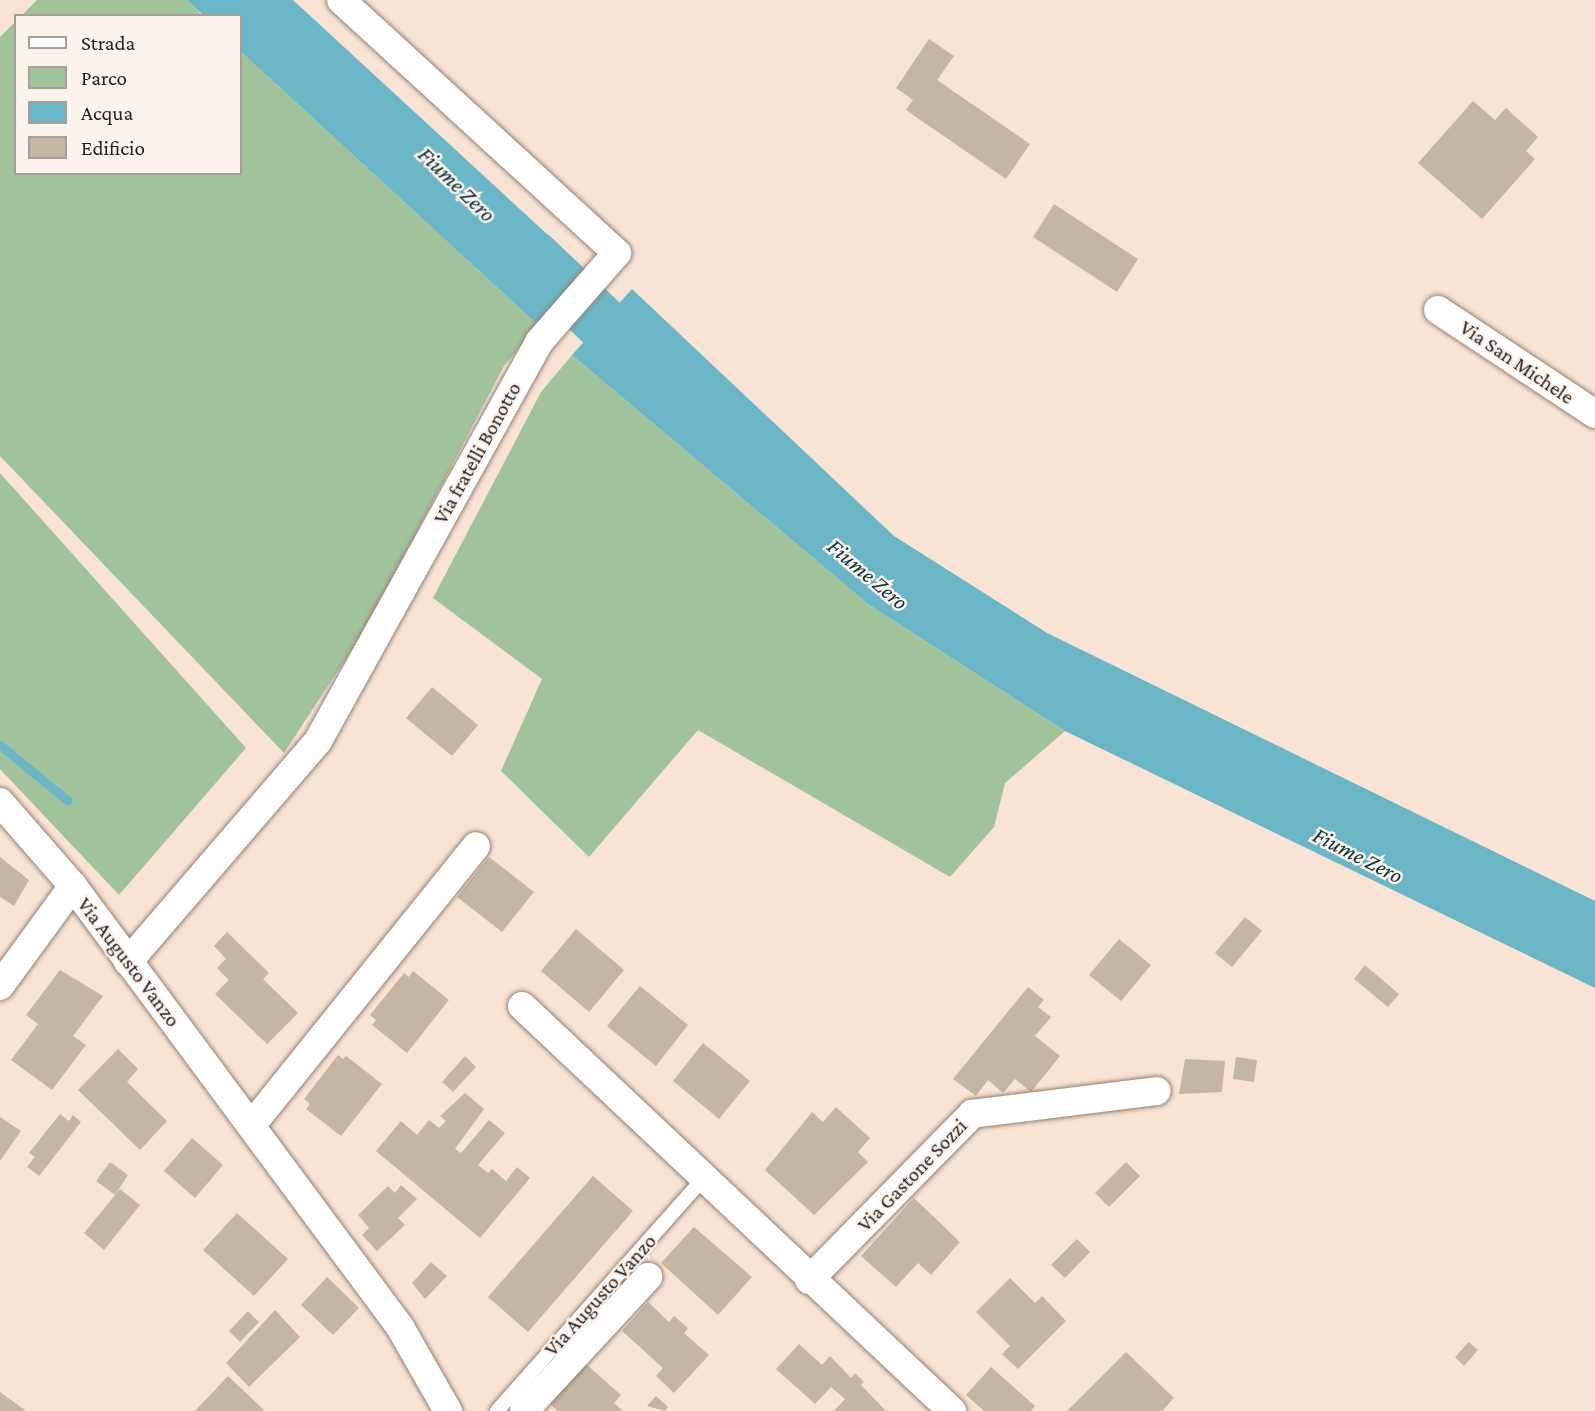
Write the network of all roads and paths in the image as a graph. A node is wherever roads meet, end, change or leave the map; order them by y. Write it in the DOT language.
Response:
graph roads {
  1 [pos="341,0"];
  2 [pos="1438,310"];
  3 [pos="1595,414"];
  4 [pos="0,802"];
  5 [pos="476,846"];
  6 [pos="72,886"];
  7 [pos="128,961"];
  8 [pos="0,986"];
  9 [pos="522,1006"];
  10 [pos="1157,1091"];
  11 [pos="251,1126"];
  12 [pos="703,1179"];
  13 [pos="648,1277"];
  14 [pos="809,1280"];
  15 [pos="448,1411"];
  16 [pos="497,1411"];
  17 [pos="524,1411"];
  18 [pos="952,1411"];
  1 -- 7 [label="street, Via fratelli Bonotto"];
  2 -- 3 [label="street, Via San Michele"];
  4 -- 6 [label="street, Via Augusto Vanzo"];
  5 -- 11 [label="street"];
  6 -- 7 [label="street, Via Augusto Vanzo"];
  6 -- 8 [label="street"];
  7 -- 11 [label="street, Via Augusto Vanzo"];
  9 -- 12 [label="street"];
  10 -- 14 [label="street, Via Gastone Sozzi"];
  11 -- 15 [label="street, Via Augusto Vanzo"];
  12 -- 14 [label="street"];
  12 -- 16 [label="lane, Via Augusto Vanzo"];
  13 -- 17 [label="street, Via Augusto Vanzo"];
  14 -- 18 [label="street"];
}
